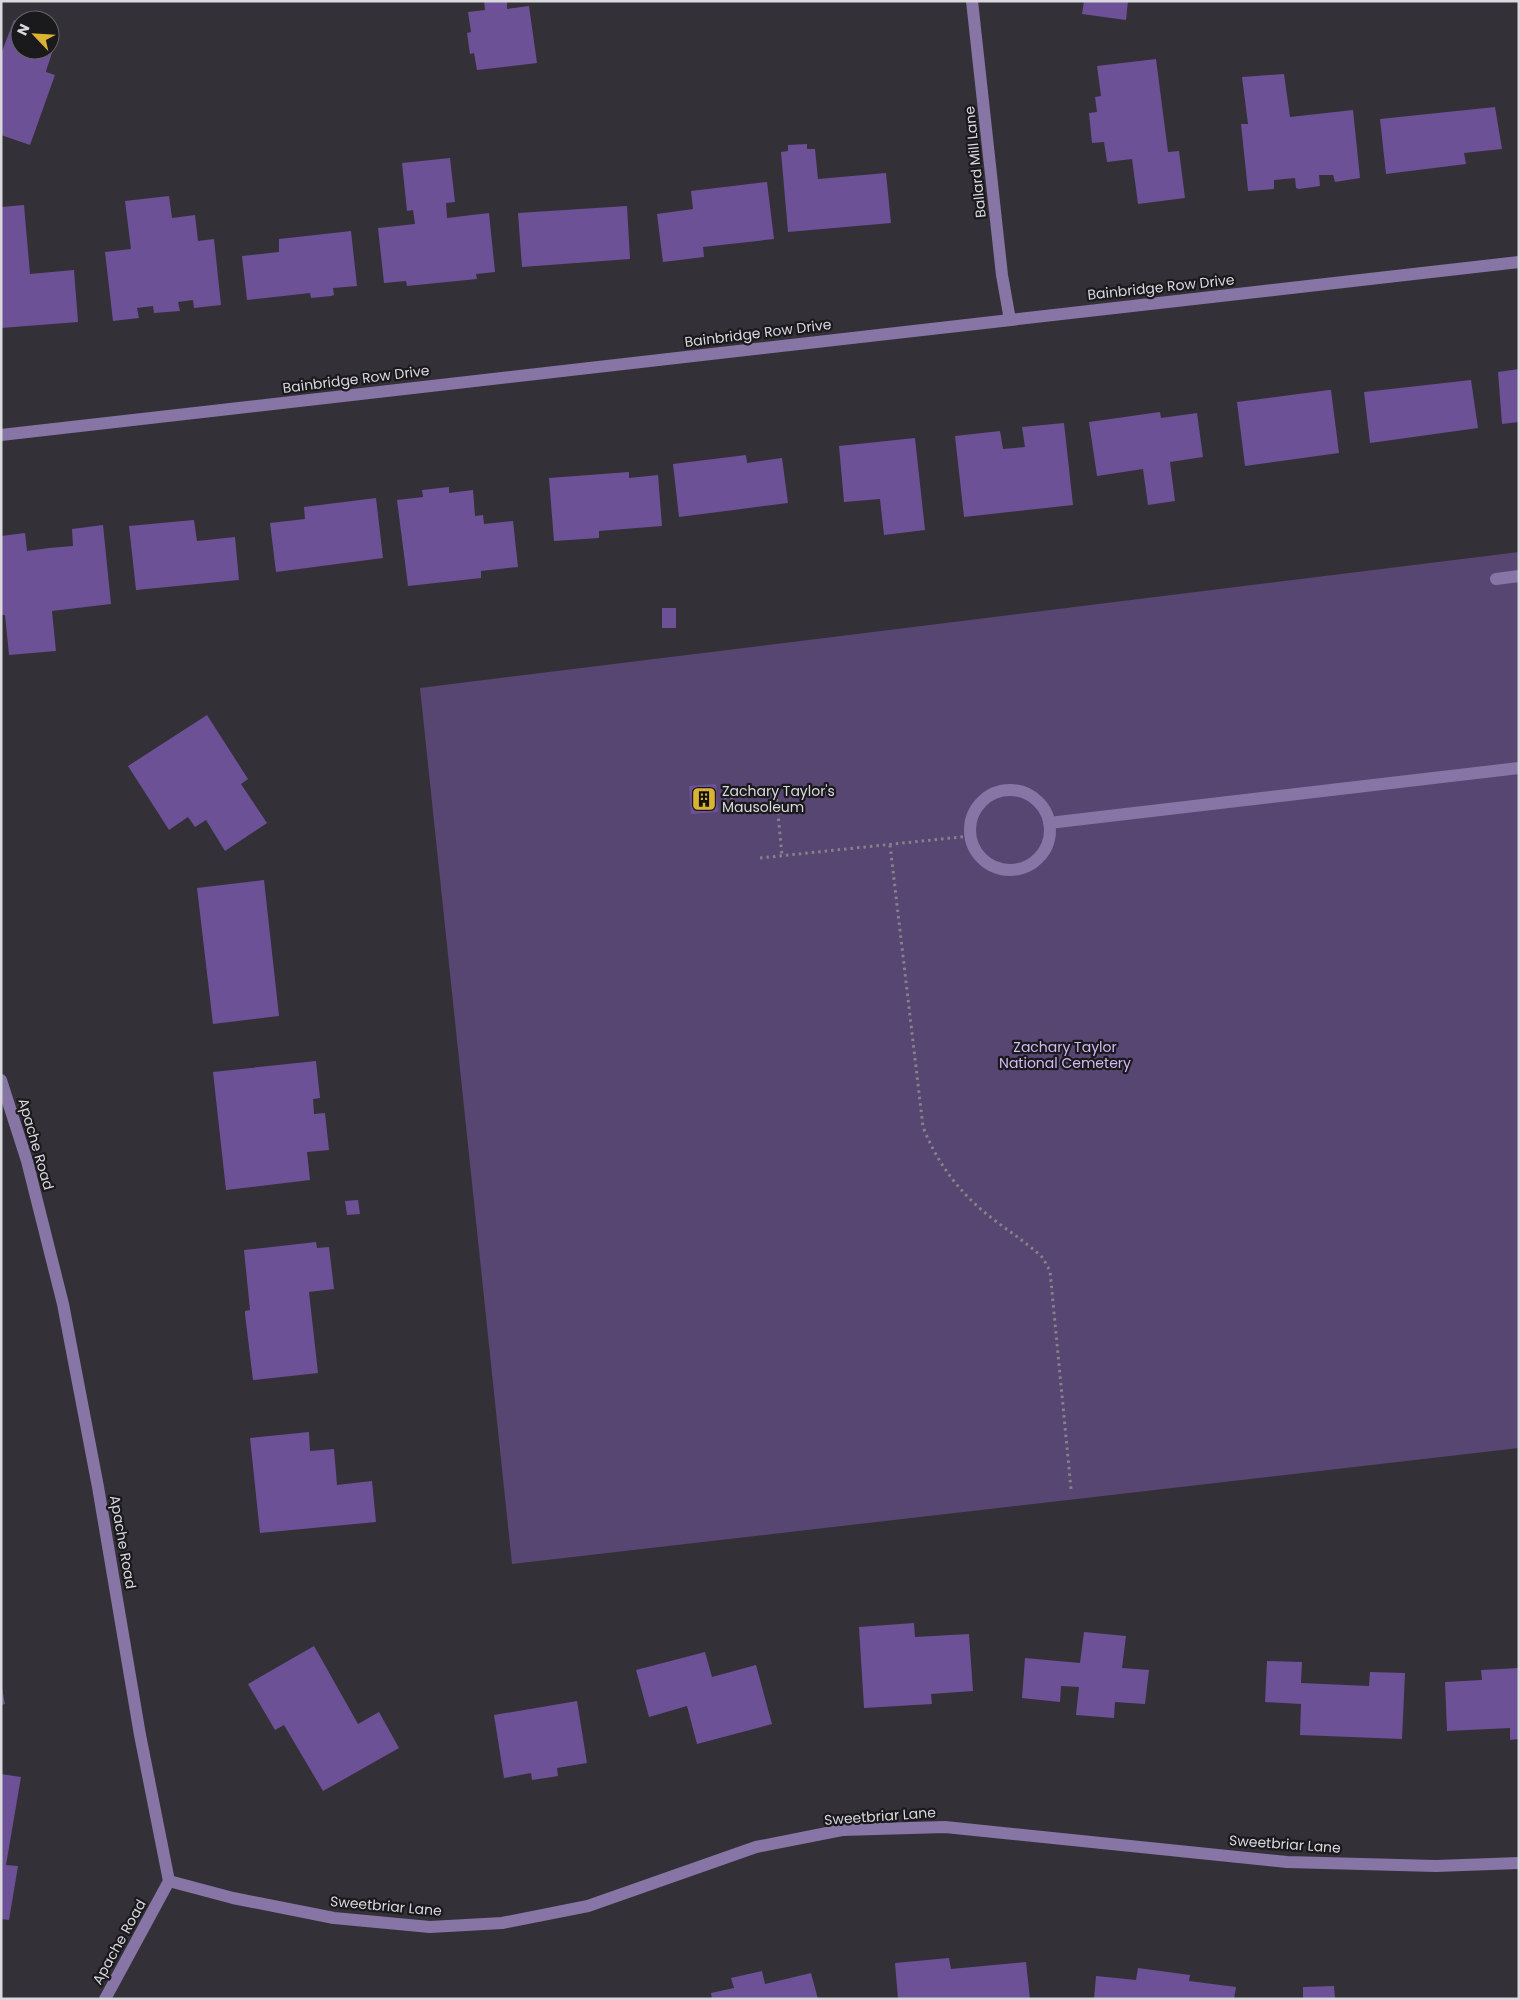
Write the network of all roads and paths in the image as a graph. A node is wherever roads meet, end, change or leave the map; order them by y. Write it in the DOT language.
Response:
graph roads {
  1 [pos="972,1"];
  2 [pos="1519,262"];
  3 [pos="1010,320"];
  4 [pos="1,435"];
  5 [pos="1519,576"];
  6 [pos="1496,578"];
  7 [pos="1519,768"];
  8 [pos="724,798"];
  9 [pos="1049,823"];
  10 [pos="970,836"];
  11 [pos="890,845"];
  12 [pos="782,856"];
  13 [pos="760,858"];
  14 [pos="1,1080"];
  15 [pos="1071,1489"];
  16 [pos="1519,1863"];
  17 [pos="169,1881"];
  18 [pos="105,1999"];
  1 -- 3 [label="street, Ballard Mill Lane"];
  2 -- 3 [label="street, Bainbridge Row Drive"];
  3 -- 4 [label="street, Bainbridge Row Drive"];
  5 -- 6 [label="street"];
  7 -- 9 [label="street"];
  8 -- 12 [label="path"];
  9 -- 10 [label="street"];
  9 -- 10 [label="street"];
  10 -- 11 [label="path"];
  11 -- 12 [label="path"];
  11 -- 15 [label="path"];
  12 -- 13 [label="path"];
  14 -- 17 [label="street, Apache Road"];
  16 -- 17 [label="street, Sweetbriar Lane"];
  17 -- 18 [label="street, Apache Road"];
}
